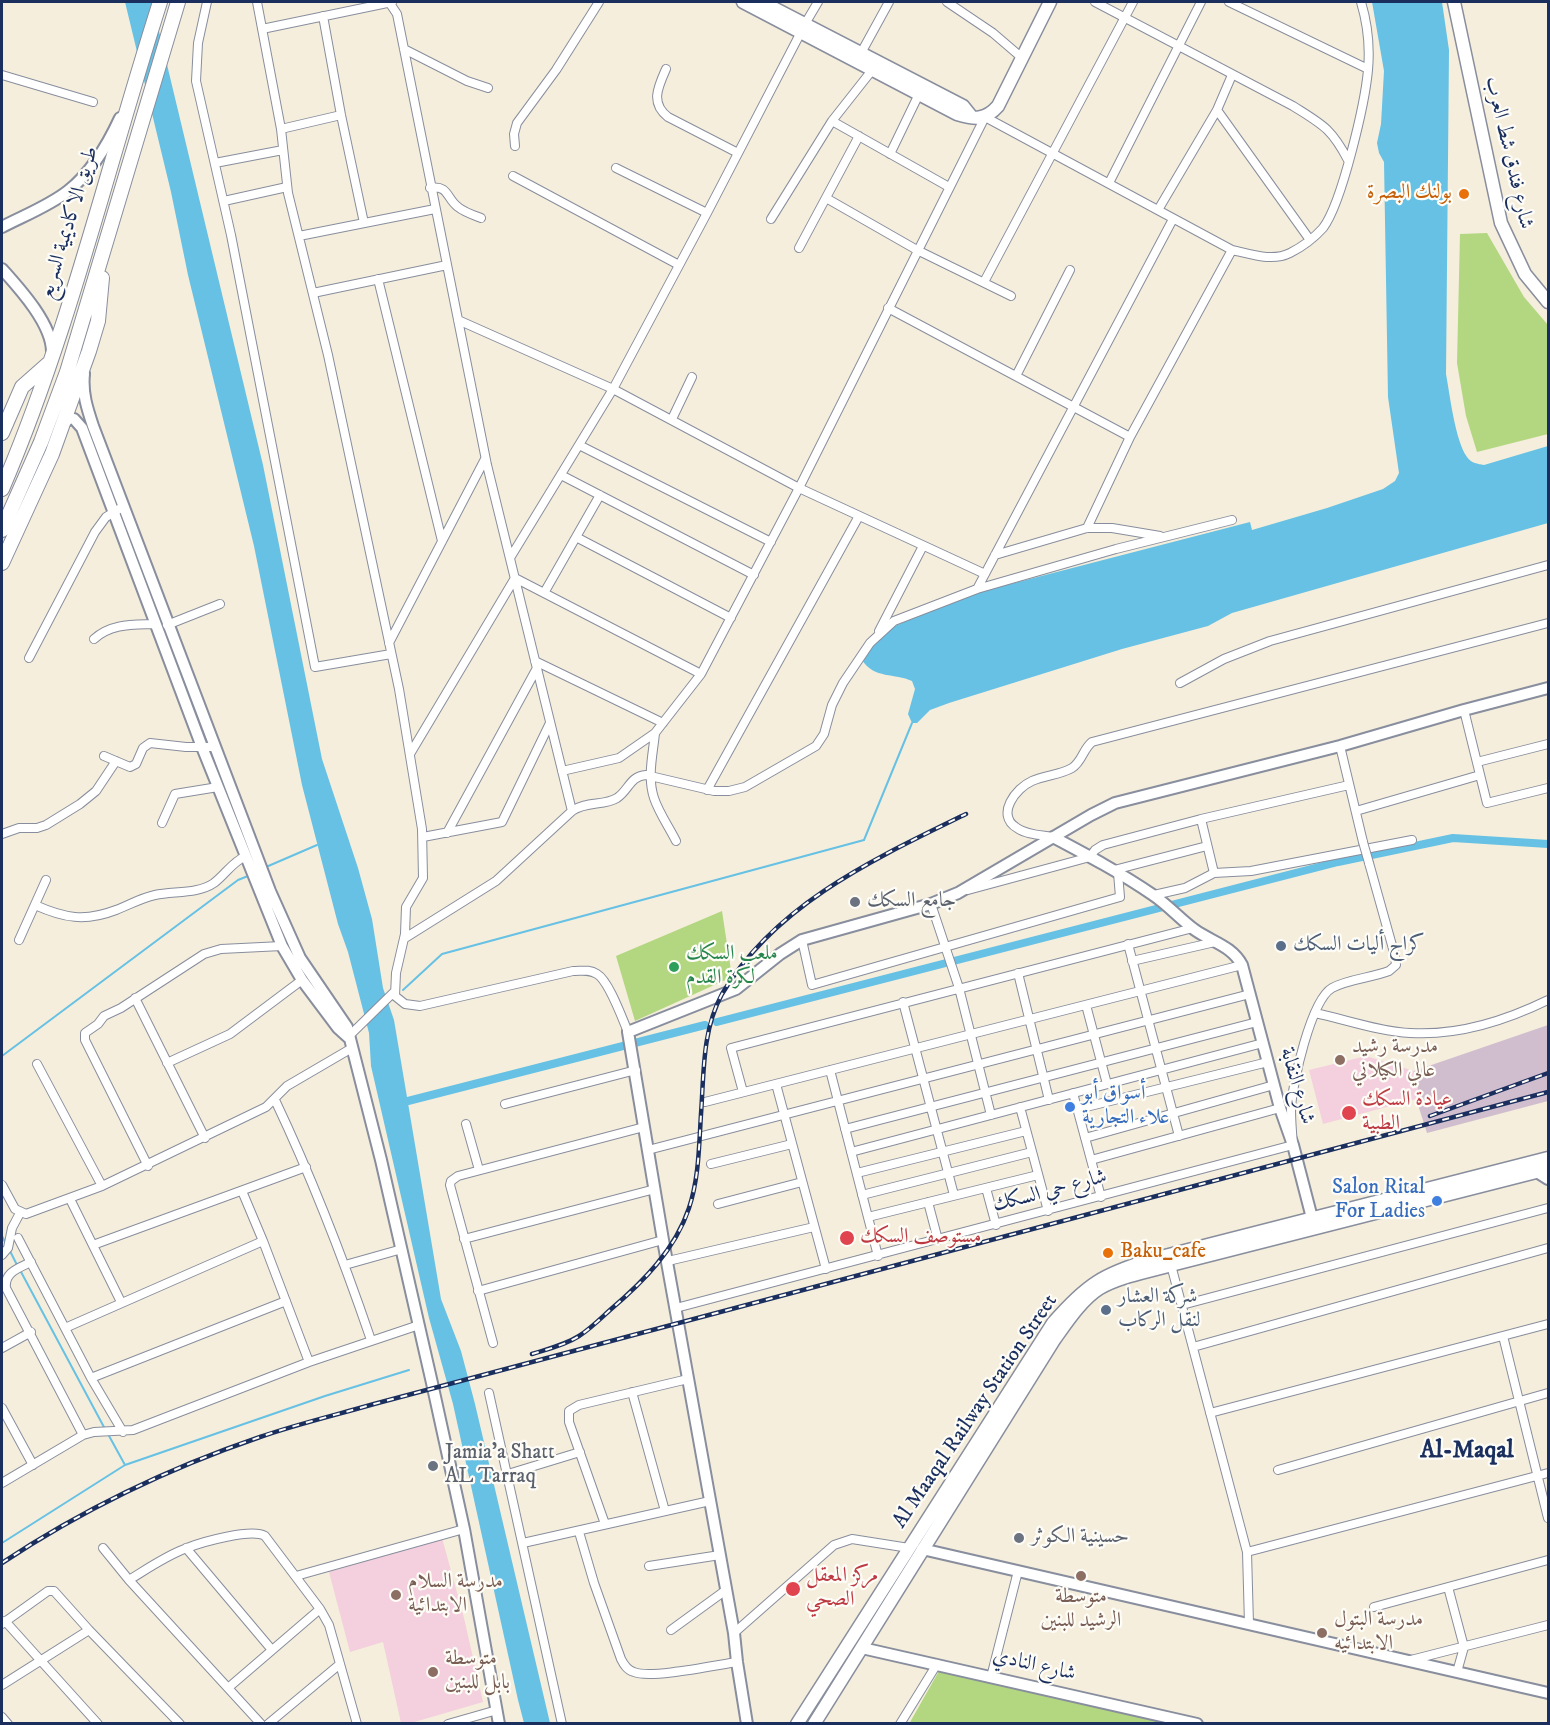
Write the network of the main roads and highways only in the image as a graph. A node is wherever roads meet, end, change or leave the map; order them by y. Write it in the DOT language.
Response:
graph roads {
  1 [pos="160,2"];
  2 [pos="178,2"];
  3 [pos="743,2"];
  4 [pos="762,2"];
  5 [pos="1050,2"];
  6 [pos="1454,2"];
  7 [pos="803,28"];
  8 [pos="971,116"];
  9 [pos="106,247"];
  10 [pos="1548,302"];
  11 [pos="51,358"];
  12 [pos="2,433"];
  13 [pos="2,489"];
  14 [pos="2,530"];
  15 [pos="2,563"];
  16 [pos="1548,1158"];
  17 [pos="1540,1168"];
  18 [pos="797,1724"];
  19 [pos="814,1724"];
  1 -- 11 [label="highway, طريق الاكاديمية السريع"];
  2 -- 9 [label="highway, طريق الاكاديمية السريع"];
  3 -- 7 [label="main road"];
  4 -- 7 [label="main road"];
  5 -- 8 [label="main road"];
  6 -- 10 [label="main road, شارع فندق شط العرب"];
  7 -- 8 [label="main road"];
  7 -- 8 [label="main road"];
  9 -- 14 [label="highway, طريق الاكاديمية السريع"];
  9 -- 15 [label="highway"];
  11 -- 12 [label="highway"];
  11 -- 13 [label="highway, طريق الاكاديمية السريع"];
  16 -- 17 [label="main road, Al Maaqal Railway Station Street"];
  17 -- 18 [label="main road, Al Maaqal Railway Station Street"];
  17 -- 19 [label="main road, Al Maaqal Railway Station Street"];
}
